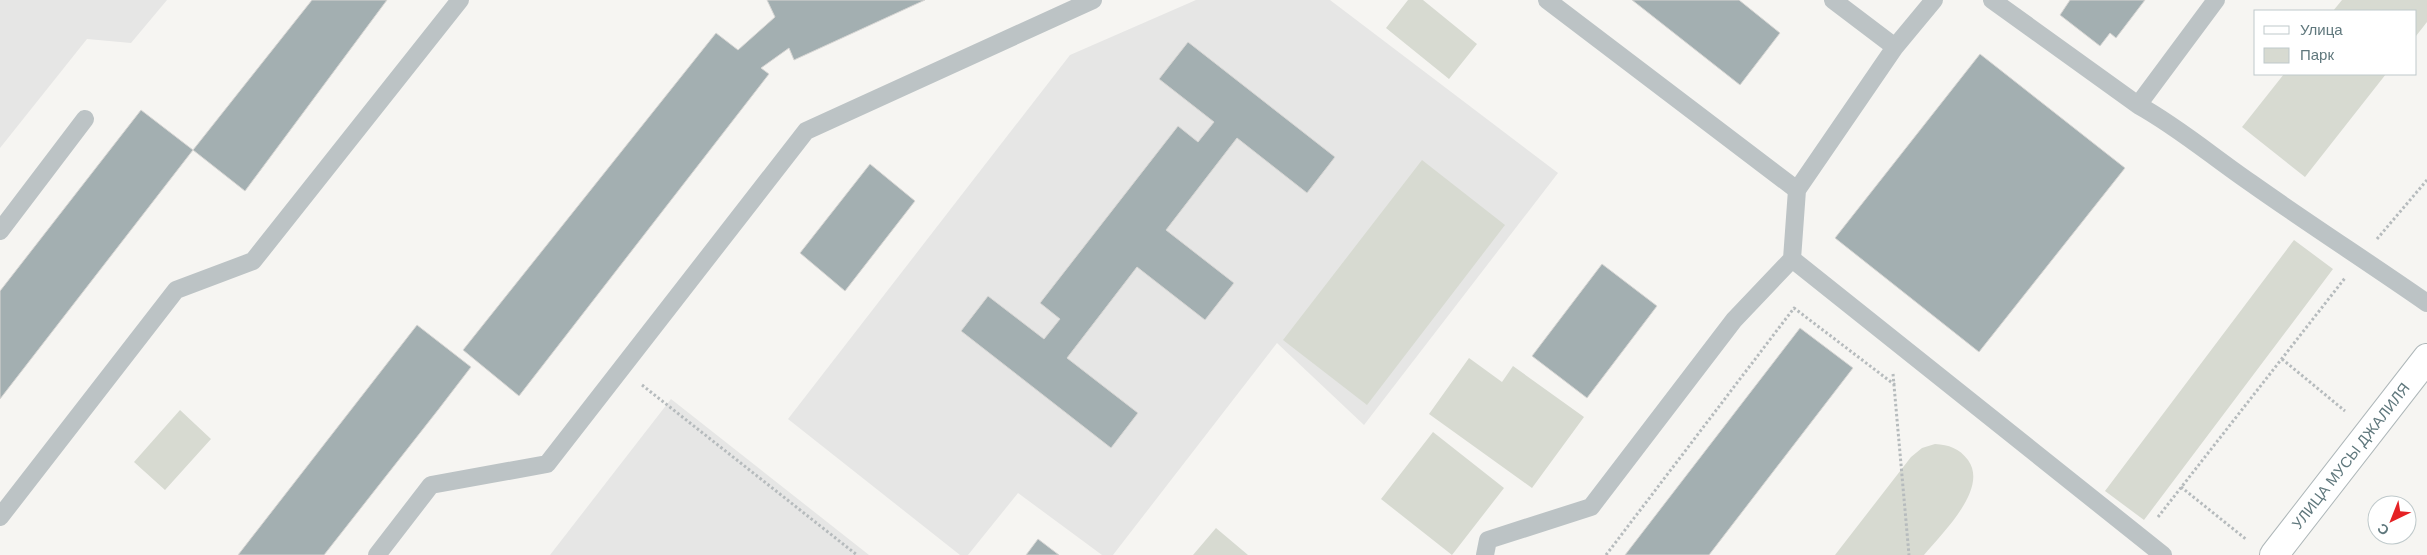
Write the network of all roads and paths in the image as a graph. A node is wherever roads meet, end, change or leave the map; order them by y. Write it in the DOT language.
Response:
graph roads {
  1 [pos="460,0"];
  2 [pos="1093,0"];
  3 [pos="1547,0"];
  4 [pos="1833,0"];
  5 [pos="1934,0"];
  6 [pos="1992,0"];
  7 [pos="2216,0"];
  8 [pos="1896,47"];
  9 [pos="2138,105"];
  10 [pos="85,119"];
  11 [pos="2427,180"];
  12 [pos="1797,190"];
  13 [pos="0,231"];
  14 [pos="2361,258"];
  15 [pos="1792,259"];
  16 [pos="2427,302"];
  17 [pos="1889,336"];
  18 [pos="2427,358"];
  19 [pos="2282,359"];
  20 [pos="622,369"];
  21 [pos="1894,384"];
  22 [pos="2347,412"];
  23 [pos="2181,487"];
  24 [pos="0,517"];
  25 [pos="2142,538"];
  26 [pos="2264,550"];
  27 [pos="377,555"];
  28 [pos="857,555"];
  29 [pos="1485,555"];
  30 [pos="1606,555"];
  31 [pos="1909,555"];
  32 [pos="2163,555"];
  1 -- 24 [label="lane"];
  2 -- 20 [label="lane"];
  3 -- 12 [label="lane"];
  4 -- 8 [label="lane"];
  5 -- 8 [label="lane"];
  6 -- 9 [label="lane"];
  7 -- 9 [label="lane"];
  8 -- 12 [label="lane"];
  9 -- 14 [label="lane"];
  10 -- 13 [label="lane"];
  11 -- 14 [label="path"];
  12 -- 15 [label="lane"];
  14 -- 16 [label="lane"];
  14 -- 19 [label="path"];
  15 -- 17 [label="lane"];
  15 -- 29 [label="lane"];
  17 -- 21 [label="path"];
  17 -- 25 [label="lane"];
  18 -- 26 [label="main road, УЛИЦА МУСЫ ДЖАЛИЛЯ"];
  19 -- 22 [label="path"];
  19 -- 23 [label="path"];
  20 -- 27 [label="lane"];
  20 -- 28 [label="path"];
  21 -- 30 [label="path"];
  21 -- 31 [label="path"];
  23 -- 25 [label="path"];
  23 -- 26 [label="path"];
  25 -- 32 [label="lane"];
}
